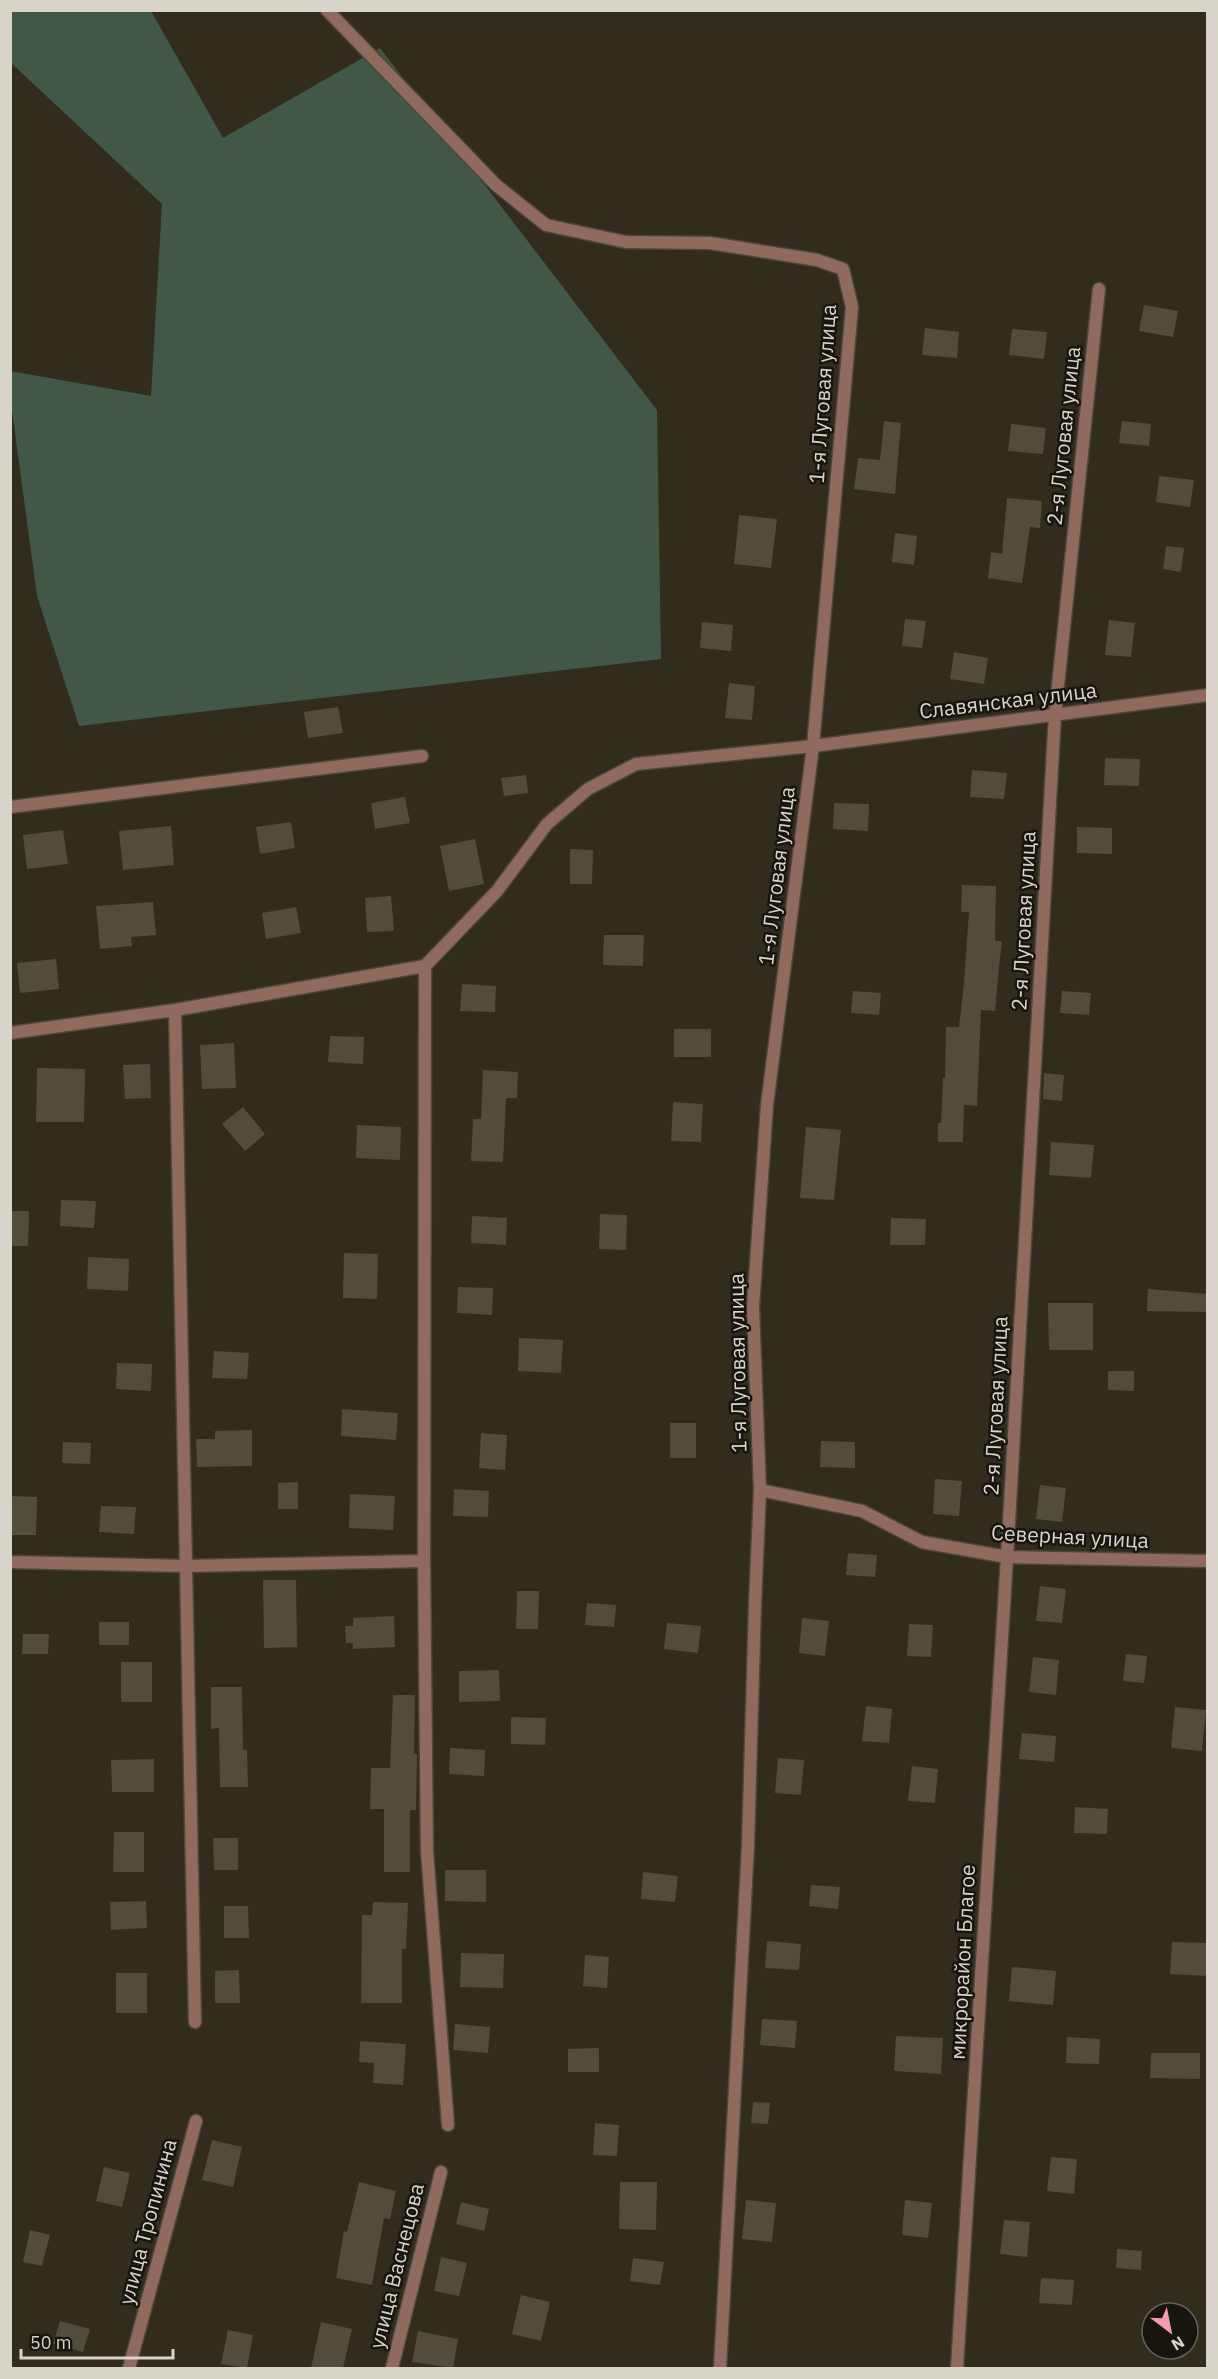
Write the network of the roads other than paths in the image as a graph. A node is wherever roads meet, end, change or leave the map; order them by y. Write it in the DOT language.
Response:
graph roads {
  1 [pos="327,10"];
  2 [pos="1099,289"];
  3 [pos="1208,695"];
  4 [pos="1055,715"];
  5 [pos="813,746"];
  6 [pos="422,756"];
  7 [pos="10,807"];
  8 [pos="425,966"];
  9 [pos="175,1010"];
  10 [pos="10,1033"];
  11 [pos="760,1490"];
  12 [pos="1007,1557"];
  13 [pos="424,1561"];
  14 [pos="10,1562"];
  15 [pos="1208,1562"];
  16 [pos="185,1566"];
  17 [pos="195,2022"];
  18 [pos="196,2121"];
  19 [pos="448,2126"];
  20 [pos="441,2172"];
  21 [pos="129,2368"];
  22 [pos="392,2368"];
  23 [pos="720,2368"];
  24 [pos="957,2368"];
  1 -- 5 [label="street, 1-я Луговая улица"];
  2 -- 4 [label="street, 2-я Луговая улица"];
  3 -- 4 [label="street, Славянская улица"];
  4 -- 5 [label="street, Славянская улица"];
  4 -- 12 [label="street, 2-я Луговая улица"];
  5 -- 8 [label="street, Славянская улица"];
  5 -- 11 [label="street, 1-я Луговая улица"];
  6 -- 7 [label="street"];
  8 -- 9 [label="street"];
  8 -- 13 [label="street"];
  9 -- 10 [label="street"];
  9 -- 16 [label="street"];
  11 -- 12 [label="street, Северная улица"];
  11 -- 23 [label="street, 1-я Луговая улица"];
  12 -- 15 [label="street, Северная улица"];
  12 -- 24 [label="street, микрорайон Благое"];
  13 -- 16 [label="street"];
  13 -- 19 [label="street"];
  14 -- 16 [label="street"];
  16 -- 17 [label="street"];
  18 -- 21 [label="street, улица Тропинина"];
  20 -- 22 [label="street, улица Васнецова"];
}
